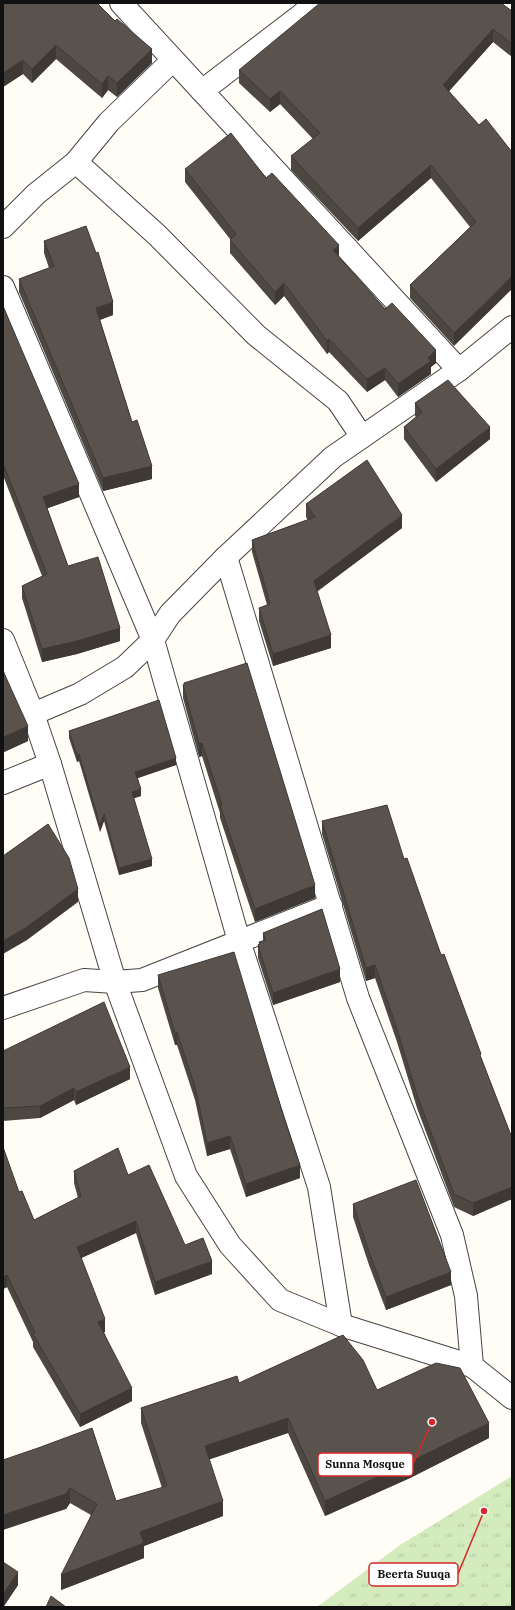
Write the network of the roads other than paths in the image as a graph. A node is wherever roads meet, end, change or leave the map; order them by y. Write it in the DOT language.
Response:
graph roads {
  1 [pos="121,3"];
  2 [pos="315,3"];
  3 [pos="174,60"];
  4 [pos="202,91"];
  5 [pos="76,162"];
  6 [pos="3,227"];
  7 [pos="3,287"];
  8 [pos="512,327"];
  9 [pos="459,370"];
  10 [pos="362,436"];
  11 [pos="226,557"];
  12 [pos="3,640"];
  13 [pos="153,640"];
  14 [pos="33,714"];
  15 [pos="50,764"];
  16 [pos="3,783"];
  17 [pos="331,905"];
  18 [pos="239,941"];
  19 [pos="114,982"];
  20 [pos="3,1008"];
  21 [pos="341,1325"];
  22 [pos="472,1366"];
  23 [pos="512,1398"];
  1 -- 3 [label="street"];
  2 -- 4 [label="street"];
  3 -- 4 [label="street"];
  3 -- 5 [label="street"];
  4 -- 9 [label="street"];
  5 -- 6 [label="street"];
  5 -- 10 [label="street"];
  7 -- 13 [label="street"];
  8 -- 9 [label="street"];
  9 -- 10 [label="street"];
  10 -- 11 [label="street"];
  11 -- 13 [label="street"];
  11 -- 17 [label="street"];
  12 -- 14 [label="street"];
  13 -- 14 [label="street"];
  13 -- 18 [label="street"];
  14 -- 15 [label="street"];
  15 -- 16 [label="street"];
  15 -- 19 [label="street"];
  17 -- 18 [label="street"];
  17 -- 22 [label="street"];
  18 -- 19 [label="street"];
  18 -- 21 [label="street"];
  19 -- 20 [label="street"];
  19 -- 21 [label="street"];
  21 -- 22 [label="street"];
  22 -- 23 [label="street"];
}
